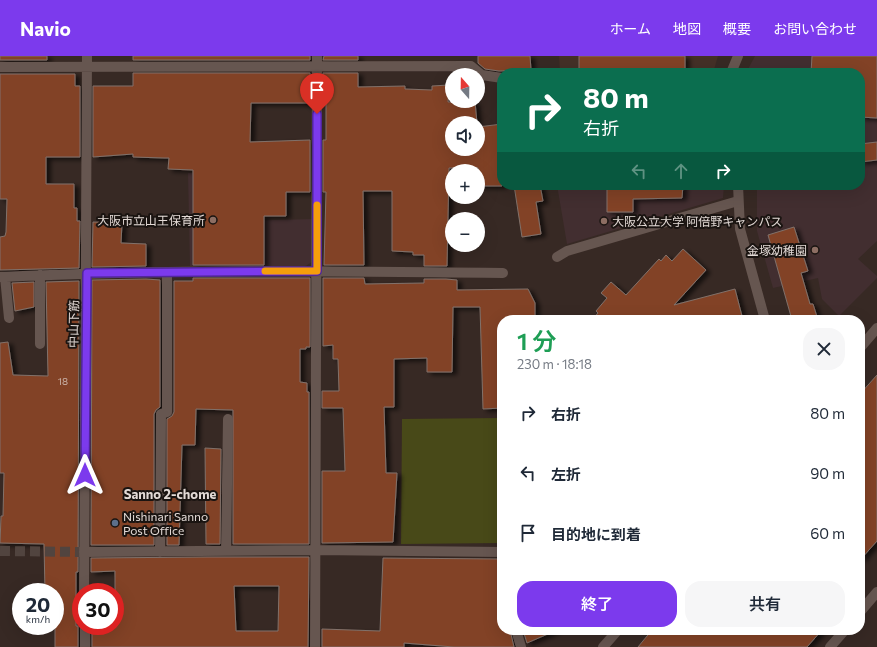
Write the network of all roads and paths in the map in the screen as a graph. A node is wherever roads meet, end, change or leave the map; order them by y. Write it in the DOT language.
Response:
graph roads {
  1 [pos="21,56"];
  2 [pos="87,56"];
  3 [pos="317,56"];
  4 [pos="440,56"];
  5 [pos="738,56"];
  6 [pos="237,61"];
  7 [pos="0,67"];
  8 [pos="21,67"];
  9 [pos="88,67"];
  10 [pos="317,67"];
  11 [pos="440,67"];
  12 [pos="733,68"];
  13 [pos="497,77"];
  14 [pos="738,190"];
  15 [pos="738,201"];
  16 [pos="557,257"];
  17 [pos="317,271"];
  18 [pos="87,273"];
  19 [pos="167,273"];
  20 [pos="503,273"];
  21 [pos="40,275"];
  22 [pos="2,277"];
  23 [pos="764,315"];
  24 [pos="9,318"];
  25 [pos="877,328"];
  26 [pos="865,342"];
  27 [pos="40,344"];
  28 [pos="228,419"];
  29 [pos="316,550"];
  30 [pos="226,551"];
  31 [pos="84,552"];
  32 [pos="160,552"];
  33 [pos="497,552"];
  34 [pos="84,583"];
  35 [pos="877,592"];
  36 [pos="865,606"];
  37 [pos="85,635"];
  38 [pos="517,635"];
  39 [pos="614,635"];
  40 [pos="841,635"];
  41 [pos="85,647"];
  42 [pos="315,647"];
  43 [pos="521,647"];
  44 [pos="603,647"];
  45 [pos="830,647"];
  1 -- 8 [label="street"];
  2 -- 9 [label="street, 中山下筋"];
  3 -- 10 [label="street"];
  4 -- 11 [label="street"];
  5 -- 12 [label="street"];
  6 -- 9 [label="street"];
  6 -- 10 [label="street"];
  7 -- 8 [label="street"];
  8 -- 9 [label="street"];
  9 -- 18 [label="street, 中山下筋"];
  10 -- 11 [label="street"];
  10 -- 17 [label="street"];
  11 -- 13 [label="street"];
  14 -- 15 [label="street"];
  15 -- 16 [label="street"];
  15 -- 23 [label="street"];
  17 -- 19 [label="street"];
  17 -- 20 [label="street"];
  17 -- 29 [label="street"];
  18 -- 19 [label="street"];
  18 -- 21 [label="street"];
  18 -- 31 [label="street, 中山下筋"];
  19 -- 32 [label="street"];
  21 -- 22 [label="street"];
  21 -- 27 [label="street"];
  22 -- 24 [label="street"];
  25 -- 26 [label="street"];
  28 -- 30 [label="street"];
  29 -- 30 [label="street"];
  29 -- 33 [label="street"];
  29 -- 42 [label="street"];
  30 -- 32 [label="street"];
  31 -- 32 [label="street"];
  31 -- 34 [label="street, 中山下筋"];
  35 -- 36 [label="street"];
  37 -- 41 [label="street"];
  38 -- 43 [label="street"];
  39 -- 44 [label="street"];
  40 -- 45 [label="street"];
}
